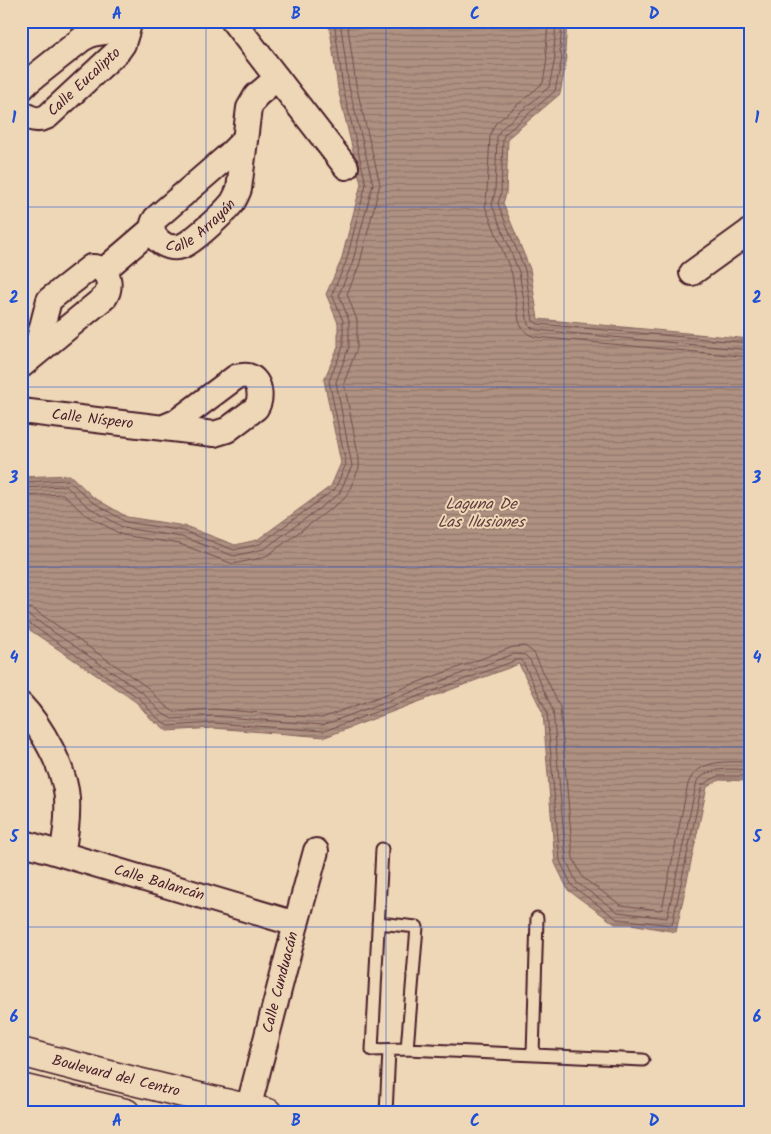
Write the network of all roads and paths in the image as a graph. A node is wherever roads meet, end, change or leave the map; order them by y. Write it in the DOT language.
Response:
graph roads {
  1 [pos="126,21"];
  2 [pos="130,21"];
  3 [pos="233,21"];
  4 [pos="277,78"];
  5 [pos="21,89"];
  6 [pos="21,112"];
  7 [pos="245,139"];
  8 [pos="346,167"];
  9 [pos="152,229"];
  10 [pos="750,232"];
  11 [pos="103,271"];
  12 [pos="692,273"];
  13 [pos="28,360"];
  14 [pos="21,411"];
  15 [pos="164,427"];
  16 [pos="21,705"];
  17 [pos="21,842"];
  18 [pos="382,849"];
  19 [pos="316,851"];
  20 [pos="62,853"];
  21 [pos="537,918"];
  22 [pos="296,924"];
  23 [pos="378,924"];
  24 [pos="407,1049"];
  25 [pos="389,1050"];
  26 [pos="21,1052"];
  27 [pos="533,1055"];
  28 [pos="643,1060"];
  29 [pos="21,1088"];
  30 [pos="254,1111"];
  31 [pos="126,1113"];
  32 [pos="386,1113"];
  1 -- 5 [label="street, Calle Eucalipto"];
  2 -- 6 [label="street, Calle Eucalipto"];
  3 -- 4 [label="street"];
  4 -- 7 [label="street, Calle Arrayán"];
  4 -- 8 [label="street"];
  7 -- 9 [label="street, Calle Arrayán"];
  7 -- 9 [label="street, Calle Arrayán"];
  9 -- 11 [label="street"];
  10 -- 12 [label="street"];
  11 -- 13 [label="street"];
  11 -- 13 [label="street"];
  14 -- 15 [label="street, Calle Níspero"];
  16 -- 20 [label="street"];
  17 -- 20 [label="street, Calle Balancán"];
  18 -- 23 [label="lane"];
  19 -- 22 [label="street, Calle Cunduacán"];
  20 -- 22 [label="street, Calle Balancán"];
  21 -- 27 [label="lane"];
  22 -- 30 [label="street, Calle Cunduacán"];
  23 -- 24 [label="lane"];
  23 -- 25 [label="lane"];
  24 -- 25 [label="lane"];
  24 -- 27 [label="lane"];
  25 -- 32 [label="lane"];
  26 -- 30 [label="street, Boulevard del Centro"];
  27 -- 28 [label="lane"];
  29 -- 31 [label="street"];
}
